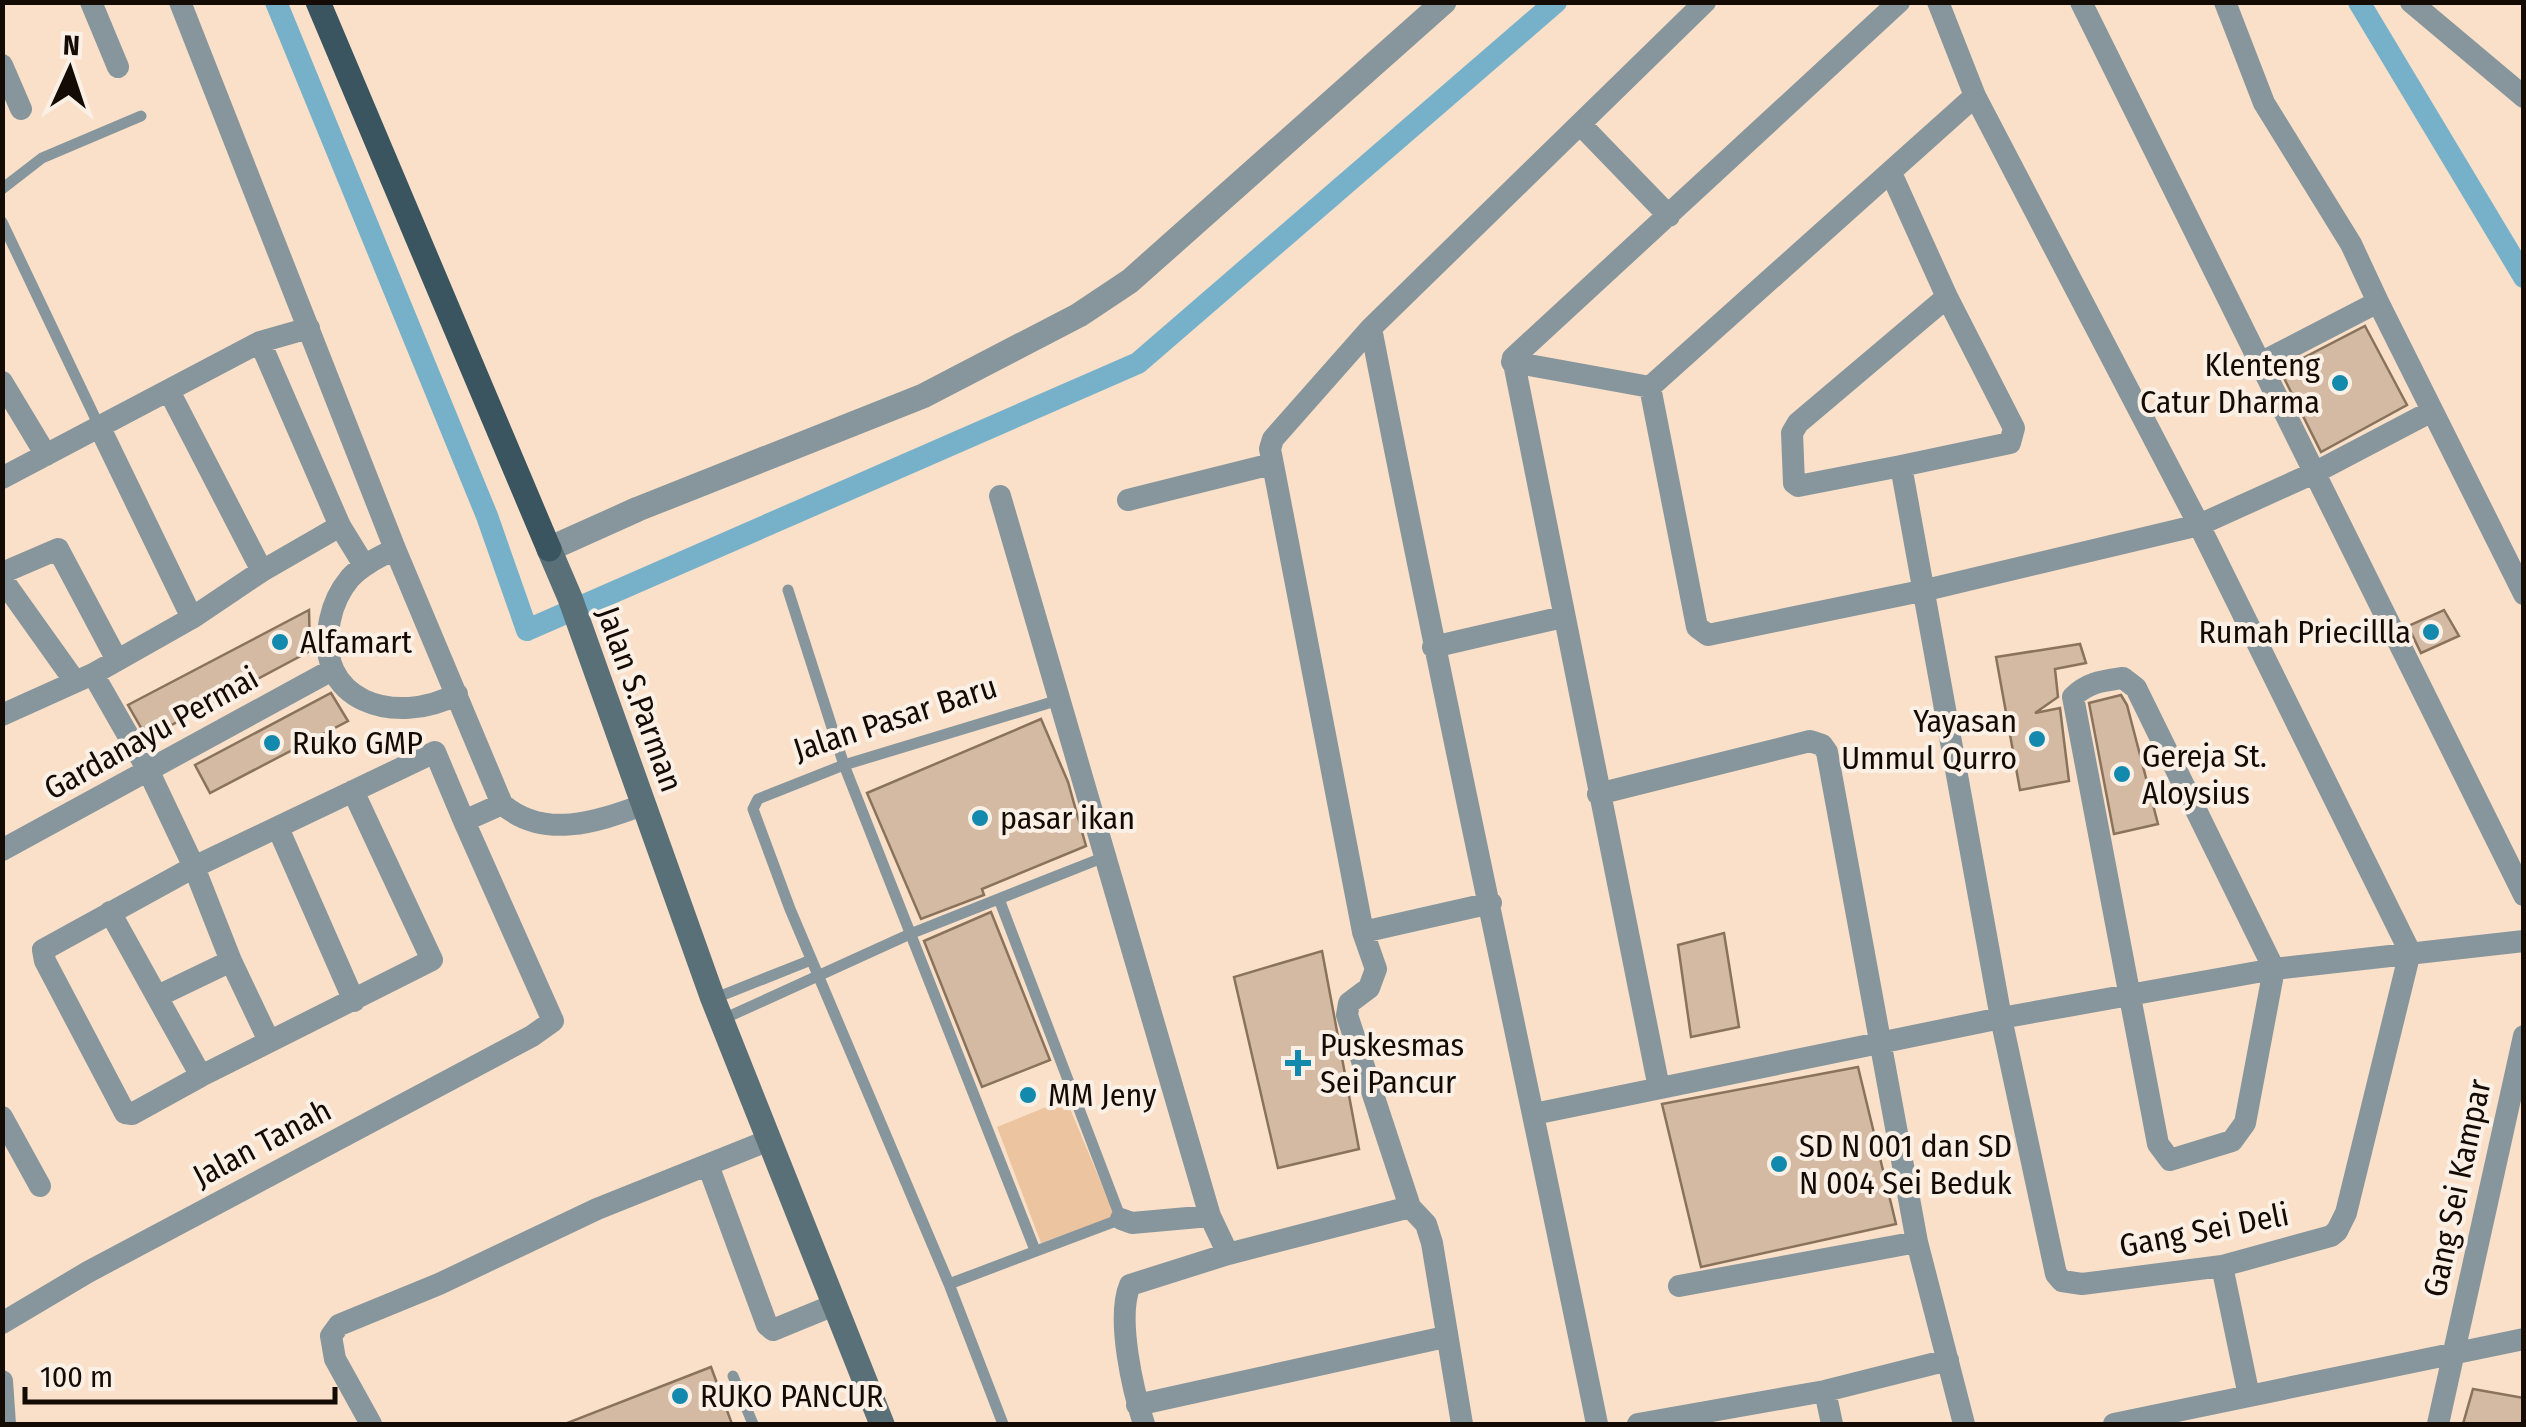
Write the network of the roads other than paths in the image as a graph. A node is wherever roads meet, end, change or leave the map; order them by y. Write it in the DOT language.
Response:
graph roads {
  1 [pos="91,2"];
  2 [pos="180,2"];
  3 [pos="318,2"];
  4 [pos="1444,2"];
  5 [pos="1705,2"];
  6 [pos="1899,2"];
  7 [pos="1938,2"];
  8 [pos="2081,2"];
  9 [pos="2225,2"];
  10 [pos="2410,2"];
  11 [pos="2,65"];
  12 [pos="118,68"];
  13 [pos="1974,96"];
  14 [pos="2524,97"];
  15 [pos="21,108"];
  16 [pos="141,116"];
  17 [pos="1580,124"];
  18 [pos="1891,173"];
  19 [pos="2,189"];
  20 [pos="1669,216"];
  21 [pos="2,222"];
  22 [pos="1947,296"];
  23 [pos="2378,302"];
  24 [pos="310,328"];
  25 [pos="1371,328"];
  26 [pos="260,342"];
  27 [pos="1512,362"];
  28 [pos="2260,362"];
  29 [pos="2,382"];
  30 [pos="1650,387"];
  31 [pos="169,391"];
  32 [pos="2432,411"];
  33 [pos="100,428"];
  34 [pos="46,455"];
  35 [pos="1272,464"];
  36 [pos="1902,466"];
  37 [pos="2314,473"];
  38 [pos="2,478"];
  39 [pos="1000,496"];
  40 [pos="1128,500"];
  41 [pos="2199,525"];
  42 [pos="340,526"];
  43 [pos="395,549"];
  44 [pos="549,549"];
  45 [pos="364,565"];
  46 [pos="262,571"];
  47 [pos="2,576"];
  48 [pos="788,590"];
  49 [pos="1926,590"];
  50 [pos="2524,594"];
  51 [pos="1563,617"];
  52 [pos="192,618"];
  53 [pos="1433,648"];
  54 [pos="117,660"];
  55 [pos="330,671"];
  56 [pos="84,677"];
  57 [pos="457,694"];
  58 [pos="1062,699"];
  59 [pos="2,715"];
  60 [pos="844,765"];
  61 [pos="148,772"];
  62 [pos="353,791"];
  63 [pos="1598,794"];
  64 [pos="502,804"];
  65 [pos="643,805"];
  66 [pos="464,822"];
  67 [pos="278,828"];
  68 [pos="2,850"];
  69 [pos="1107,856"];
  70 [pos="194,867"];
  71 [pos="2524,896"];
  72 [pos="999,899"];
  73 [pos="1490,903"];
  74 [pos="110,912"];
  75 [pos="1363,932"];
  76 [pos="910,934"];
  77 [pos="2524,941"];
  78 [pos="2410,952"];
  79 [pos="811,960"];
  80 [pos="231,961"];
  81 [pos="2274,970"];
  82 [pos="818,976"];
  83 [pos="158,996"];
  84 [pos="2129,996"];
  85 [pos="354,1002"];
  86 [pos="717,1009"];
  87 [pos="2001,1018"];
  88 [pos="2524,1036"];
  89 [pos="269,1042"];
  90 [pos="1882,1042"];
  91 [pos="201,1076"];
  92 [pos="1659,1088"];
  93 [pos="1534,1114"];
  94 [pos="2,1117"];
  95 [pos="767,1141"];
  96 [pos="708,1165"];
  97 [pos="40,1186"];
  98 [pos="1410,1208"];
  99 [pos="1210,1216"];
  100 [pos="1121,1219"];
  101 [pos="1917,1242"];
  102 [pos="1036,1250"];
  103 [pos="1228,1254"];
  104 [pos="2222,1266"];
  105 [pos="949,1284"];
  106 [pos="1680,1286"];
  107 [pos="834,1305"];
  108 [pos="2,1323"];
  109 [pos="1445,1337"];
  110 [pos="2524,1339"];
  111 [pos="2454,1354"];
  112 [pos="1948,1360"];
  113 [pos="733,1376"];
  114 [pos="2,1381"];
  115 [pos="1825,1391"];
  116 [pos="2248,1396"];
  117 [pos="1141,1414"];
  118 [pos="1719,1418"];
  119 [pos="5,1424"];
  120 [pos="371,1424"];
  121 [pos="753,1424"];
  122 [pos="879,1424"];
  123 [pos="1004,1424"];
  124 [pos="1462,1424"];
  125 [pos="1597,1424"];
  126 [pos="1638,1424"];
  127 [pos="1832,1424"];
  128 [pos="1964,1424"];
  129 [pos="2114,1424"];
  130 [pos="2438,1424"];
  1 -- 12 [label="street"];
  2 -- 24 [label="street"];
  3 -- 44 [label="main road, Jalan S.Parman"];
  4 -- 44 [label="street"];
  5 -- 17 [label="street"];
  6 -- 20 [label="street"];
  7 -- 13 [label="street"];
  8 -- 28 [label="street"];
  9 -- 23 [label="street"];
  10 -- 14 [label="street"];
  11 -- 15 [label="street"];
  13 -- 18 [label="street"];
  13 -- 41 [label="street"];
  16 -- 19 [label="lane"];
  17 -- 20 [label="street"];
  17 -- 25 [label="street"];
  18 -- 22 [label="street"];
  18 -- 30 [label="street"];
  20 -- 27 [label="street"];
  21 -- 33 [label="lane"];
  22 -- 36 [label="street"];
  22 -- 36 [label="street"];
  23 -- 28 [label="street"];
  23 -- 32 [label="street"];
  24 -- 26 [label="street"];
  24 -- 43 [label="street"];
  25 -- 35 [label="street"];
  25 -- 53 [label="street"];
  26 -- 31 [label="street"];
  26 -- 42 [label="street"];
  27 -- 30 [label="street"];
  27 -- 51 [label="street"];
  28 -- 37 [label="street"];
  29 -- 34 [label="street"];
  30 -- 49 [label="street"];
  31 -- 33 [label="street"];
  31 -- 46 [label="street"];
  32 -- 37 [label="street"];
  32 -- 50 [label="street"];
  33 -- 34 [label="street"];
  33 -- 52 [label="street"];
  34 -- 38 [label="street"];
  35 -- 40 [label="street"];
  35 -- 75 [label="street"];
  36 -- 49 [label="street"];
  37 -- 41 [label="street"];
  37 -- 71 [label="street"];
  39 -- 58 [label="street"];
  41 -- 49 [label="street"];
  41 -- 78 [label="street"];
  42 -- 45 [label="street"];
  42 -- 46 [label="street"];
  43 -- 45 [label="street"];
  43 -- 57 [label="street"];
  44 -- 65 [label="main road, Jalan S.Parman"];
  45 -- 55 [label="street"];
  46 -- 52 [label="street"];
  47 -- 54 [label="street"];
  47 -- 56 [label="street"];
  48 -- 60 [label="lane"];
  49 -- 87 [label="street"];
  51 -- 53 [label="street"];
  51 -- 63 [label="street"];
  52 -- 54 [label="street"];
  53 -- 73 [label="street"];
  54 -- 56 [label="street"];
  55 -- 57 [label="street"];
  55 -- 61 [label="street, Gardanayu Permai"];
  56 -- 59 [label="street"];
  56 -- 61 [label="street"];
  57 -- 64 [label="street"];
  58 -- 60 [label="lane, Jalan Pasar Baru"];
  58 -- 69 [label="street"];
  60 -- 76 [label="lane"];
  60 -- 79 [label="lane, Jalan Pasar Baru"];
  61 -- 68 [label="street, Gardanayu Permai"];
  61 -- 70 [label="street"];
  62 -- 66 [label="street"];
  62 -- 67 [label="street"];
  62 -- 85 [label="street"];
  63 -- 90 [label="street"];
  63 -- 92 [label="street"];
  64 -- 65 [label="street"];
  64 -- 66 [label="street"];
  65 -- 86 [label="main road, Jalan S.Parman"];
  66 -- 108 [label="street, Jalan Tanah"];
  67 -- 70 [label="street"];
  67 -- 85 [label="street"];
  69 -- 72 [label="lane"];
  69 -- 99 [label="street"];
  70 -- 74 [label="street"];
  70 -- 80 [label="street"];
  72 -- 76 [label="lane"];
  72 -- 100 [label="lane"];
  73 -- 75 [label="street"];
  73 -- 93 [label="street"];
  74 -- 83 [label="street"];
  74 -- 91 [label="street"];
  75 -- 98 [label="street"];
  76 -- 82 [label="lane"];
  76 -- 102 [label="lane"];
  77 -- 78 [label="street"];
  78 -- 81 [label="street"];
  78 -- 104 [label="street, Gang Sei Deli"];
  79 -- 82 [label="lane"];
  79 -- 86 [label="lane"];
  80 -- 83 [label="street"];
  80 -- 89 [label="street"];
  81 -- 84 [label="street"];
  81 -- 84 [label="street"];
  81 -- 84 [label="street"];
  82 -- 86 [label="lane"];
  82 -- 105 [label="lane"];
  83 -- 91 [label="street"];
  84 -- 87 [label="street"];
  85 -- 89 [label="street"];
  86 -- 95 [label="main road, Jalan S.Parman"];
  87 -- 90 [label="street"];
  87 -- 104 [label="street, Gang Sei Deli"];
  88 -- 111 [label="street, Gang Sei Kampar"];
  89 -- 91 [label="street"];
  90 -- 92 [label="street"];
  90 -- 101 [label="street"];
  92 -- 93 [label="street"];
  93 -- 125 [label="street"];
  94 -- 97 [label="street"];
  95 -- 96 [label="street"];
  95 -- 107 [label="main road, Jalan S.Parman"];
  96 -- 107 [label="street"];
  96 -- 120 [label="street"];
  98 -- 103 [label="street"];
  98 -- 109 [label="street"];
  99 -- 100 [label="street"];
  99 -- 103 [label="street"];
  100 -- 102 [label="lane"];
  101 -- 106 [label="street"];
  101 -- 112 [label="street"];
  102 -- 105 [label="lane"];
  103 -- 117 [label="street"];
  104 -- 116 [label="street"];
  105 -- 123 [label="lane"];
  107 -- 122 [label="main road, Jalan S.Parman"];
  109 -- 117 [label="street"];
  109 -- 124 [label="street"];
  110 -- 111 [label="street"];
  111 -- 116 [label="street"];
  111 -- 130 [label="street, Gang Sei Kampar"];
  112 -- 115 [label="street"];
  112 -- 128 [label="street"];
  113 -- 121 [label="lane"];
  114 -- 119 [label="street"];
  115 -- 118 [label="street"];
  115 -- 127 [label="street"];
  116 -- 129 [label="street"];
  118 -- 126 [label="street"];
}
